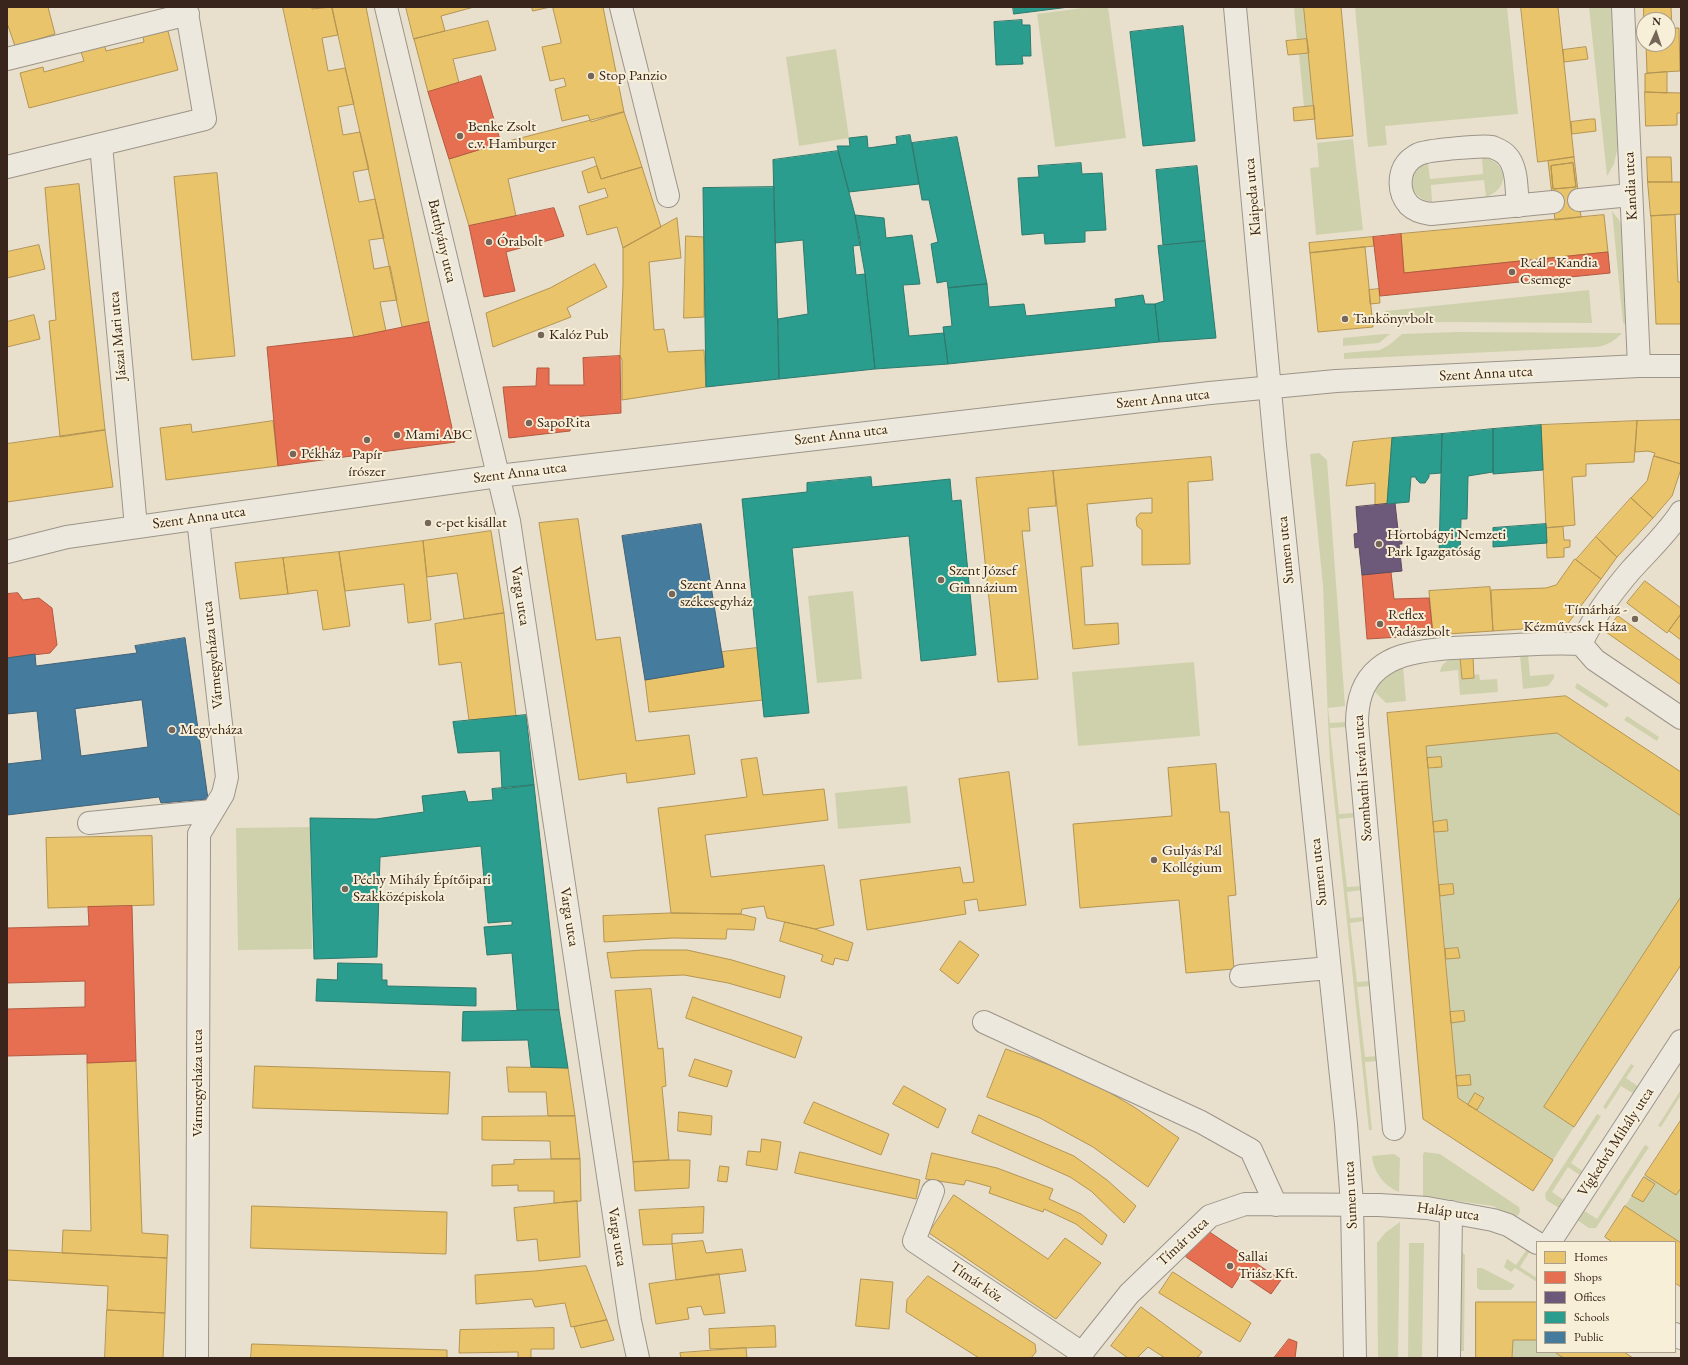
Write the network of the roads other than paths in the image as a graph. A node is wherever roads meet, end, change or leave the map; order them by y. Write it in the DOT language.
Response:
graph roads {
  1 [pos="386,7"];
  2 [pos="621,7"];
  3 [pos="1235,7"];
  4 [pos="1623,7"];
  5 [pos="187,11"];
  6 [pos="7,59"];
  7 [pos="101,145"];
  8 [pos="7,167"];
  9 [pos="1631,195"];
  10 [pos="668,196"];
  11 [pos="1580,200"];
  12 [pos="1553,202"];
  13 [pos="1518,206"];
  14 [pos="1639,366"];
  15 [pos="1681,366"];
  16 [pos="1270,388"];
  17 [pos="498,476"];
  18 [pos="1681,512"];
  19 [pos="198,519"];
  20 [pos="136,527"];
  21 [pos="7,552"];
  22 [pos="1581,644"];
  23 [pos="1681,718"];
  24 [pos="212,811"];
  25 [pos="89,823"];
  26 [pos="1329,968"];
  27 [pos="1242,976"];
  28 [pos="984,1022"];
  29 [pos="1681,1041"];
  30 [pos="1394,1129"];
  31 [pos="933,1191"];
  32 [pos="1352,1204"];
  33 [pos="1276,1205"];
  34 [pos="1451,1212"];
  35 [pos="1551,1241"];
  36 [pos="1536,1242"];
  37 [pos="1080,1355"];
  38 [pos="197,1358"];
  39 [pos="638,1358"];
  40 [pos="1355,1358"];
  41 [pos="1449,1358"];
  1 -- 17 [label="street, Batthyány utca"];
  2 -- 10 [label="street"];
  3 -- 16 [label="street, Klaipeda utca"];
  4 -- 9 [label="street, Kandia utca"];
  5 -- 6 [label="street"];
  5 -- 7 [label="street"];
  7 -- 8 [label="street"];
  7 -- 20 [label="street, Jászai Mari utca"];
  9 -- 11 [label="street"];
  9 -- 14 [label="street, Kandia utca"];
  12 -- 13 [label="street"];
  13 -- 13 [label="street"];
  14 -- 15 [label="street, Szent Anna utca"];
  14 -- 16 [label="street, Szent Anna utca"];
  16 -- 17 [label="street, Szent Anna utca"];
  16 -- 26 [label="street, Sumen utca"];
  17 -- 19 [label="street, Szent Anna utca"];
  17 -- 39 [label="street, Varga utca"];
  18 -- 22 [label="street"];
  19 -- 20 [label="street, Szent Anna utca"];
  19 -- 24 [label="street, Vármegyeháza utca"];
  20 -- 21 [label="street, Szent Anna utca"];
  22 -- 23 [label="street"];
  22 -- 30 [label="street, Szombathi István utca"];
  24 -- 25 [label="street"];
  24 -- 38 [label="street, Vármegyeháza utca"];
  26 -- 27 [label="street"];
  26 -- 32 [label="street, Sumen utca"];
  28 -- 33 [label="street"];
  29 -- 35 [label="street, Vígkedvű Mihály utca"];
  31 -- 37 [label="street, Tímár köz"];
  32 -- 33 [label="street, Tímár utca"];
  32 -- 34 [label="street, Haláp utca"];
  32 -- 40 [label="street, Sumen utca"];
  33 -- 37 [label="street, Tímár utca"];
  34 -- 36 [label="street, Haláp utca"];
  34 -- 41 [label="street"];
}
